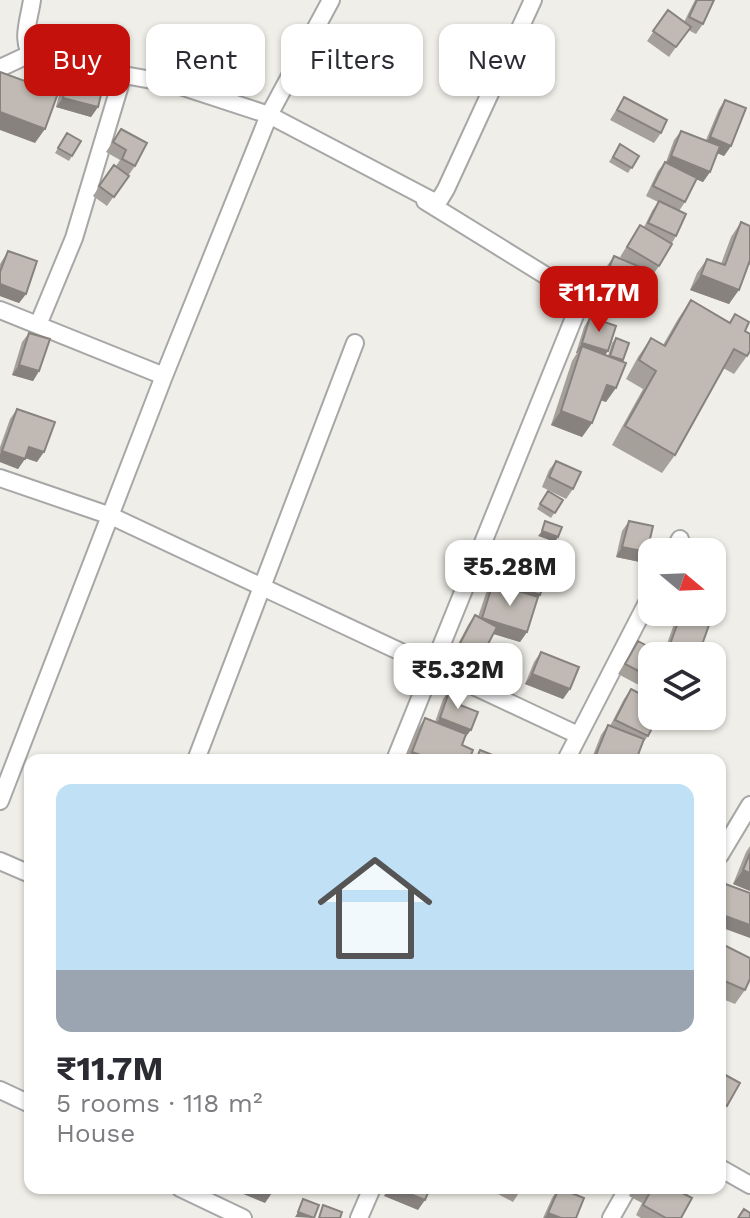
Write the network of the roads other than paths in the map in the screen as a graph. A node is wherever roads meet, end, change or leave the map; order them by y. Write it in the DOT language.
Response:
graph roads {
  1 [pos="32,0"];
  2 [pos="331,0"];
  3 [pos="533,0"];
  4 [pos="28,24"];
  5 [pos="24,57"];
  6 [pos="0,68"];
  7 [pos="130,76"];
  8 [pos="117,96"];
  9 [pos="269,115"];
  10 [pos="415,195"];
  11 [pos="0,310"];
  12 [pos="38,325"];
  13 [pos="355,343"];
  14 [pos="164,376"];
  15 [pos="0,478"];
  16 [pos="111,516"];
  17 [pos="263,585"];
  18 [pos="638,620"];
  19 [pos="433,666"];
  20 [pos="578,735"];
  21 [pos="198,754"];
  22 [pos="397,754"];
  23 [pos="569,754"];
  24 [pos="0,801"];
  25 [pos="750,805"];
  26 [pos="726,845"];
  27 [pos="0,861"];
  28 [pos="24,871"];
  29 [pos="0,1090"];
  30 [pos="24,1101"];
  31 [pos="726,1171"];
  32 [pos="750,1185"];
  33 [pos="193,1194"];
  34 [pos="369,1194"];
  35 [pos="625,1194"];
  36 [pos="243,1218"];
  37 [pos="359,1218"];
  38 [pos="611,1218"];
  1 -- 4 [label="street"];
  2 -- 9 [label="street"];
  3 -- 10 [label="street"];
  5 -- 6 [label="street"];
  7 -- 9 [label="street"];
  8 -- 12 [label="street"];
  9 -- 10 [label="street"];
  9 -- 14 [label="street"];
  10 -- 19 [label="street"];
  11 -- 12 [label="street"];
  12 -- 14 [label="street"];
  13 -- 17 [label="street"];
  14 -- 16 [label="street"];
  15 -- 16 [label="street"];
  16 -- 17 [label="street"];
  16 -- 24 [label="street"];
  17 -- 19 [label="street"];
  17 -- 21 [label="street"];
  18 -- 20 [label="street"];
  19 -- 20 [label="street"];
  19 -- 22 [label="street"];
  20 -- 23 [label="street"];
  25 -- 26 [label="street"];
  27 -- 28 [label="street"];
  29 -- 30 [label="street"];
  31 -- 32 [label="street"];
  33 -- 36 [label="street"];
  34 -- 37 [label="street"];
  35 -- 38 [label="street"];
}
